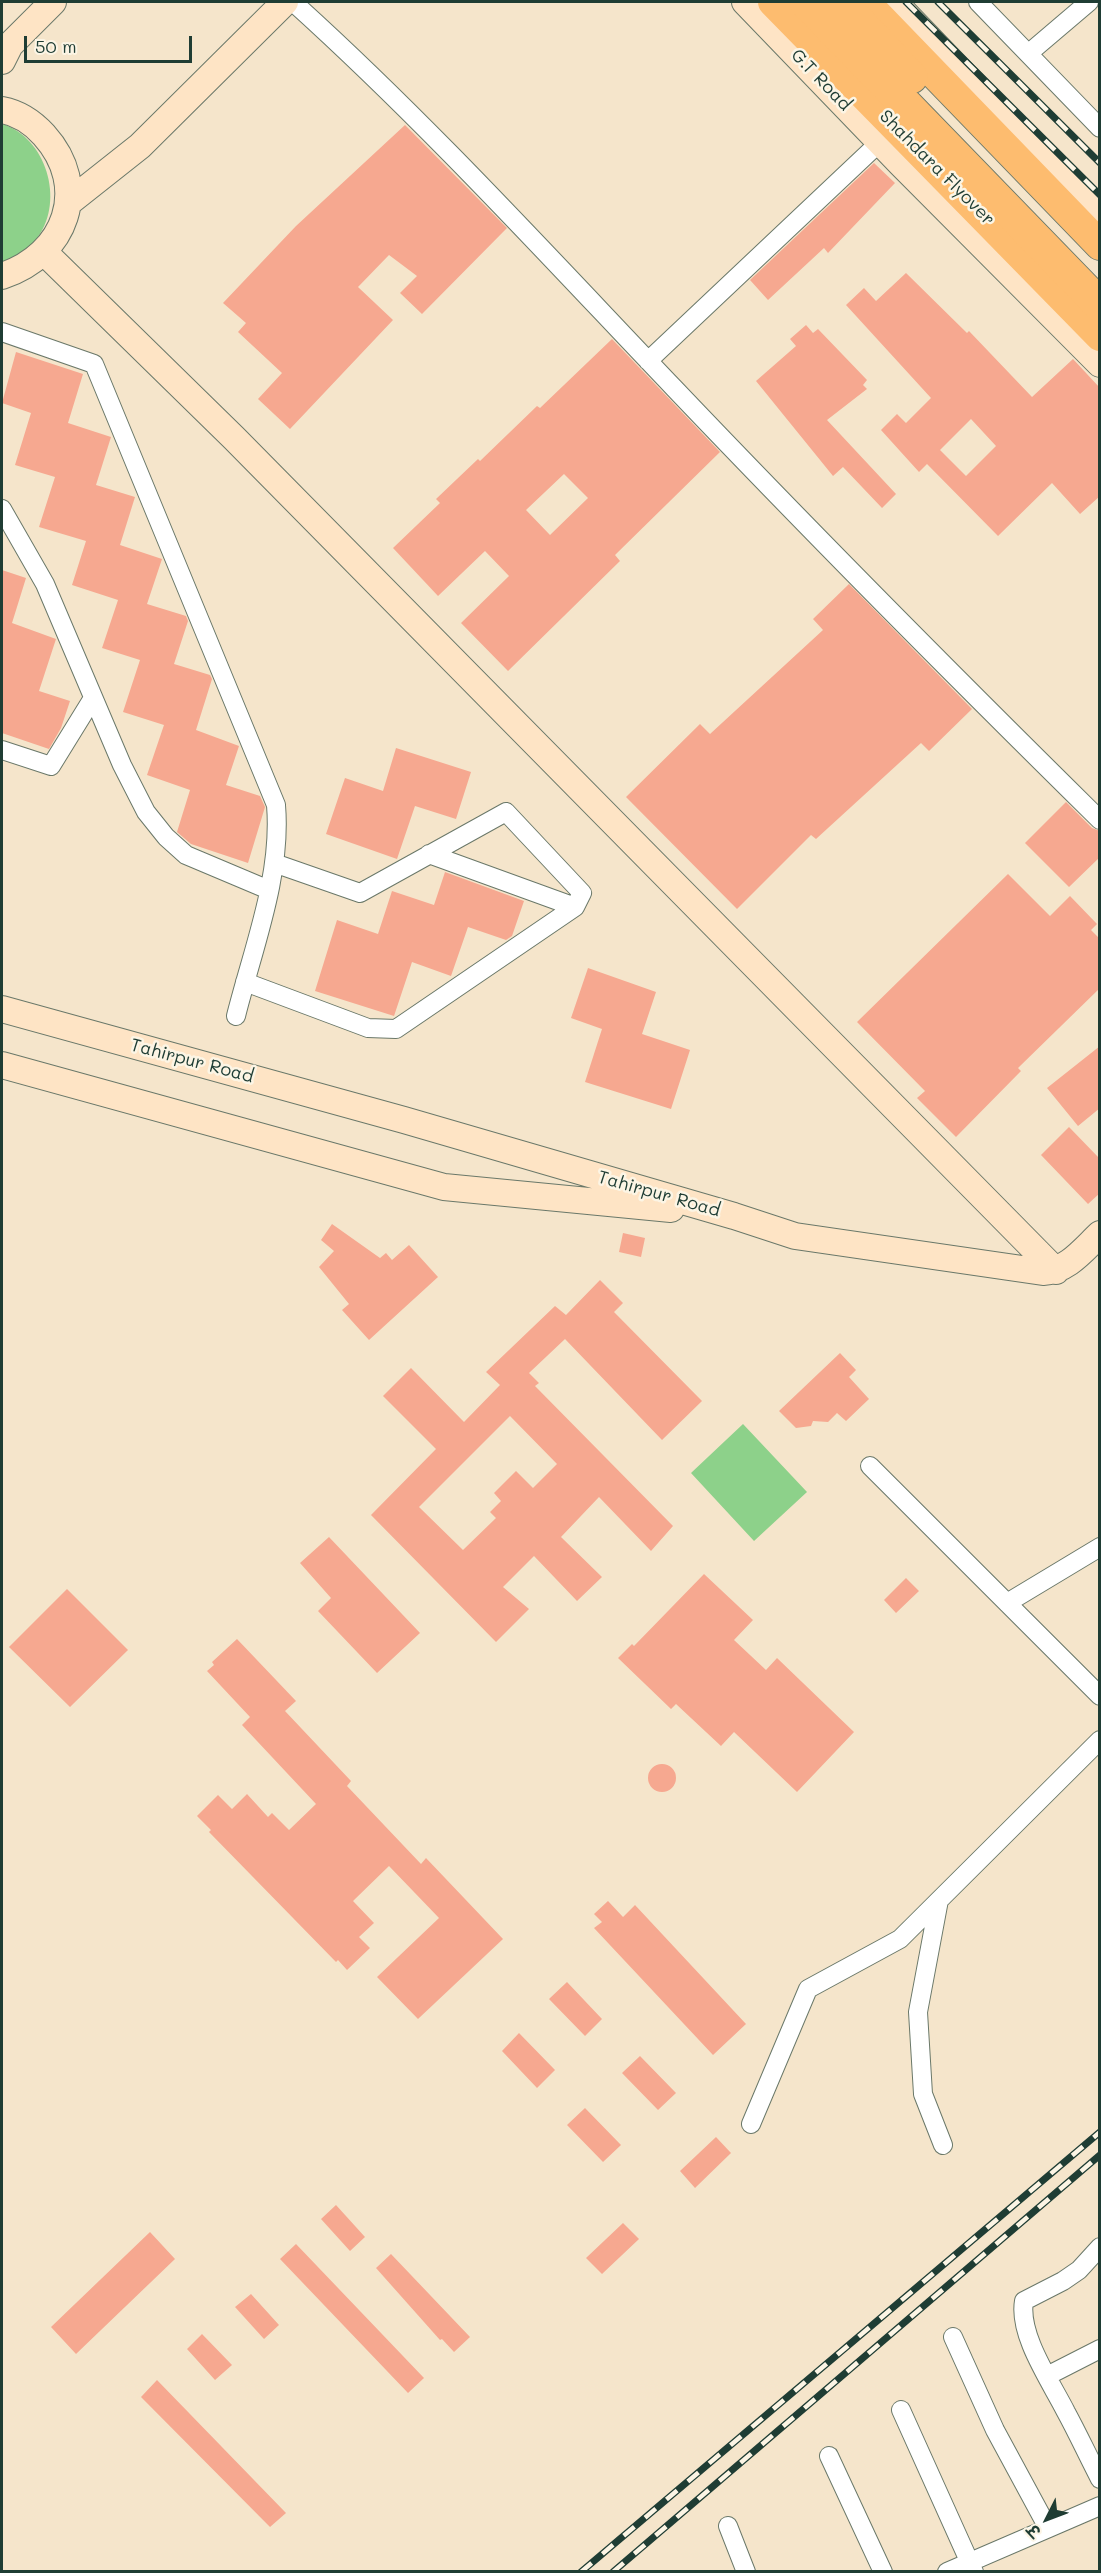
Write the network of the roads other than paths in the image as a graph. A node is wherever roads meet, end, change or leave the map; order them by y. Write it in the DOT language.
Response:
graph roads {
  1 [pos="53,2"];
  2 [pos="285,2"];
  3 [pos="293,2"];
  4 [pos="745,2"];
  5 [pos="773,2"];
  6 [pos="865,2"];
  7 [pos="894,2"];
  8 [pos="978,2"];
  9 [pos="1089,2"];
  10 [pos="814,10"];
  11 [pos="4,48"];
  12 [pos="1029,52"];
  13 [pos="2,110"];
  14 [pos="1100,128"];
  15 [pos="880,142"];
  16 [pos="68,202"];
  17 [pos="1100,216"];
  18 [pos="1100,245"];
  19 [pos="45,253"];
  20 [pos="1100,275"];
  21 [pos="2,276"];
  22 [pos="1100,305"];
  23 [pos="2,332"];
  24 [pos="1100,336"];
  25 [pos="648,361"];
  26 [pos="1100,363"];
  27 [pos="2,509"];
  28 [pos="93,698"];
  29 [pos="2,750"];
  30 [pos="1100,820"];
  31 [pos="429,854"];
  32 [pos="274,863"];
  33 [pos="269,890"];
  34 [pos="575,907"];
  35 [pos="244,982"];
  36 [pos="2,1009"];
  37 [pos="236,1016"];
  38 [pos="2,1065"];
  39 [pos="521,1154"];
  40 [pos="510,1193"];
  41 [pos="734,1216"];
  42 [pos="1100,1234"];
  43 [pos="1056,1271"];
  44 [pos="870,1466"];
  45 [pos="1100,1547"];
  46 [pos="1007,1603"];
  47 [pos="1100,1696"];
  48 [pos="1100,1740"];
  49 [pos="939,1900"];
  50 [pos="751,2124"];
  51 [pos="943,2145"];
  52 [pos="1100,2247"];
  53 [pos="953,2337"];
  54 [pos="1100,2349"];
  55 [pos="1047,2376"];
  56 [pos="901,2410"];
  57 [pos="829,2456"];
  58 [pos="1100,2479"];
  59 [pos="1100,2506"];
  60 [pos="728,2526"];
  61 [pos="1048,2528"];
  62 [pos="971,2566"];
  63 [pos="746,2571"];
  64 [pos="883,2571"];
  65 [pos="947,2571"];
  1 -- 11 [label="main road"];
  2 -- 16 [label="main road"];
  3 -- 25 [label="street"];
  4 -- 15 [label="main road, G.T Road"];
  5 -- 10 [label="main road, Shahdara Flyover"];
  6 -- 18 [label="main road"];
  7 -- 17 [label="main road"];
  8 -- 12 [label="street"];
  9 -- 12 [label="street"];
  10 -- 20 [label="highway, Shahdara Flyover"];
  10 -- 22 [label="highway, Shahdara Flyover"];
  10 -- 24 [label="main road, Shahdara Flyover"];
  12 -- 14 [label="street"];
  13 -- 16 [label="main road"];
  15 -- 25 [label="street"];
  15 -- 26 [label="main road, G.T Road"];
  16 -- 19 [label="main road"];
  19 -- 21 [label="main road"];
  19 -- 43 [label="main road"];
  23 -- 32 [label="street"];
  25 -- 30 [label="street"];
  27 -- 28 [label="street"];
  28 -- 29 [label="street"];
  28 -- 33 [label="street"];
  31 -- 32 [label="street"];
  31 -- 34 [label="street"];
  31 -- 34 [label="street"];
  32 -- 33 [label="street"];
  33 -- 35 [label="street"];
  34 -- 35 [label="street"];
  35 -- 37 [label="street"];
  36 -- 39 [label="main road, Tahirpur Road"];
  38 -- 40 [label="main road, Tahirpur Road"];
  39 -- 40 [label="main road"];
  39 -- 41 [label="main road, Tahirpur Road"];
  40 -- 41 [label="main road, Tahirpur Road"];
  41 -- 43 [label="main road"];
  42 -- 43 [label="main road"];
  44 -- 46 [label="street"];
  45 -- 46 [label="street"];
  46 -- 47 [label="street"];
  48 -- 49 [label="street"];
  49 -- 50 [label="street"];
  49 -- 51 [label="street"];
  52 -- 55 [label="street"];
  53 -- 61 [label="street"];
  54 -- 55 [label="street"];
  55 -- 58 [label="street"];
  56 -- 62 [label="street"];
  57 -- 64 [label="street"];
  59 -- 61 [label="street"];
  60 -- 63 [label="street"];
  61 -- 62 [label="street"];
  62 -- 65 [label="street"];
}
